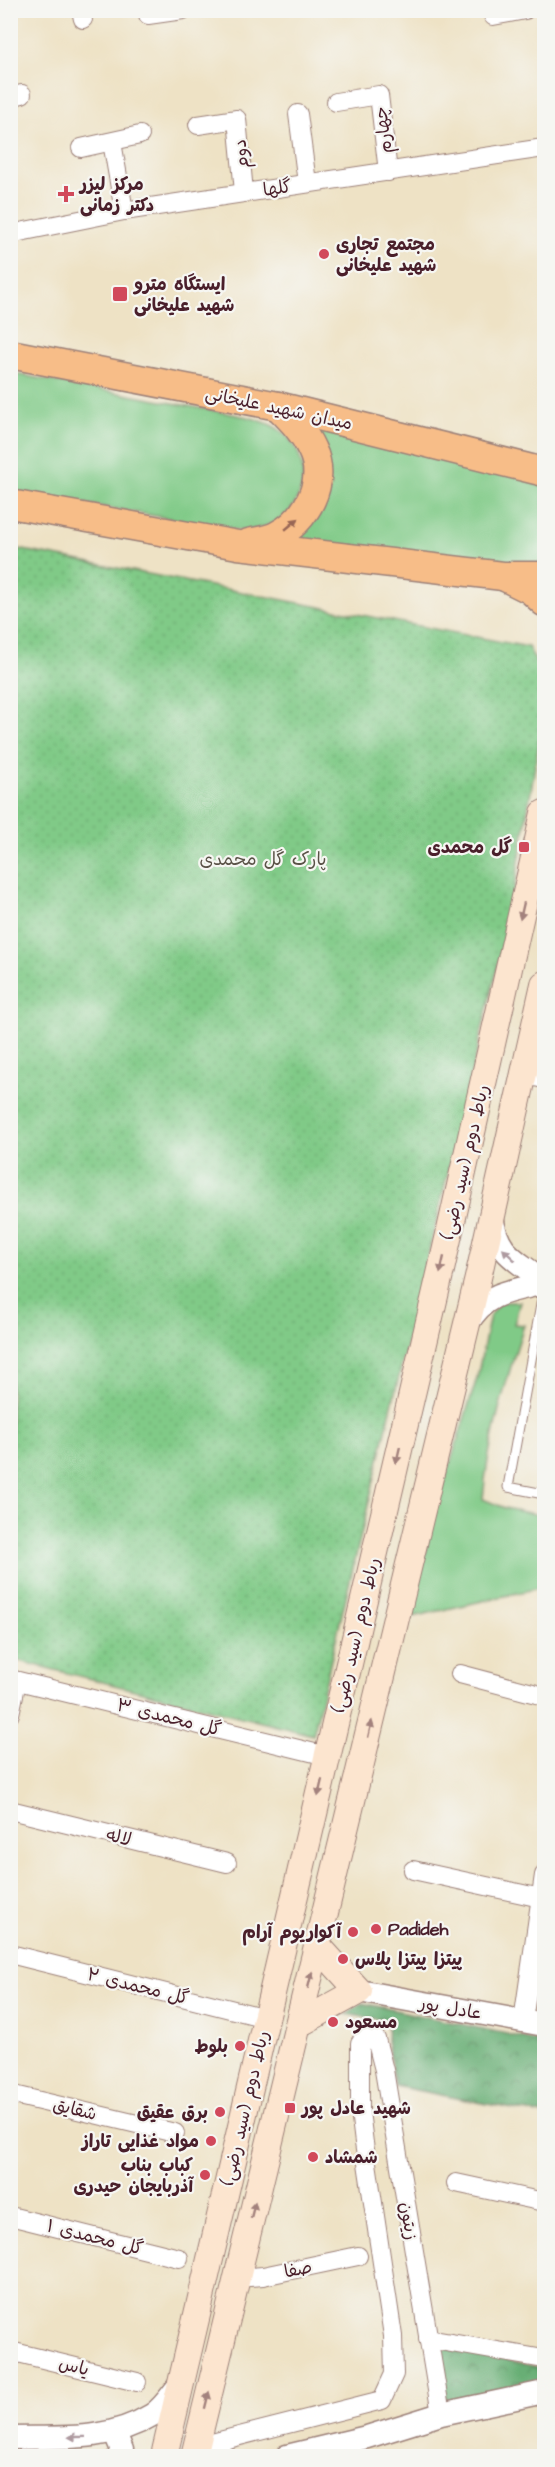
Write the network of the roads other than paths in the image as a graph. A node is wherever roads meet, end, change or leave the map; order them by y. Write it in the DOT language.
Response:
graph roads {
  1 [pos="183,10"];
  2 [pos="525,10"];
  3 [pos="148,15"];
  4 [pos="493,16"];
  5 [pos="336,102"];
  6 [pos="298,114"];
  7 [pos="198,125"];
  8 [pos="140,135"];
  9 [pos="112,142"];
  10 [pos="81,148"];
  11 [pos="544,148"];
  12 [pos="388,172"];
  13 [pos="307,183"];
  14 [pos="244,192"];
  15 [pos="124,211"];
  16 [pos="10,234"];
  17 [pos="10,354"];
  18 [pos="278,406"];
  19 [pos="543,470"];
  20 [pos="17,508"];
  21 [pos="238,545"];
  22 [pos="503,576"];
  23 [pos="544,576"];
  24 [pos="544,602"];
  25 [pos="544,813"];
  26 [pos="544,984"];
  27 [pos="535,1077"];
  28 [pos="492,1216"];
  29 [pos="544,1282"];
  30 [pos="544,1288"];
  31 [pos="466,1327"];
  32 [pos="540,1333"];
  33 [pos="544,1494"];
  34 [pos="460,1674"];
  35 [pos="14,1680"];
  36 [pos="544,1696"];
  37 [pos="10,1714"];
  38 [pos="327,1756"];
  39 [pos="10,1810"];
  40 [pos="227,1863"];
  41 [pos="412,1870"];
  42 [pos="544,1875"];
  43 [pos="543,1886"];
  44 [pos="318,1946"];
  45 [pos="10,1954"];
  46 [pos="358,1991"];
  47 [pos="266,2018"];
  48 [pos="534,2023"];
  49 [pos="298,2024"];
  50 [pos="10,2094"];
  51 [pos="175,2133"];
  52 [pos="456,2182"];
  53 [pos="544,2202"];
  54 [pos="10,2216"];
  55 [pos="358,2256"];
  56 [pos="179,2258"];
  57 [pos="207,2270"];
  58 [pos="237,2278"];
  59 [pos="428,2339"];
  60 [pos="10,2351"];
  61 [pos="544,2359"];
  62 [pos="137,2382"];
  63 [pos="180,2384"];
  64 [pos="544,2392"];
  65 [pos="441,2414"];
  66 [pos="115,2433"];
  67 [pos="10,2438"];
  68 [pos="195,2452"];
  69 [pos="119,2457"];
  70 [pos="164,2457"];
  71 [pos="287,2457"];
  1 -- 3 [label="street"];
  2 -- 4 [label="street"];
  5 -- 12 [label="street, چهارم"];
  6 -- 13 [label="street"];
  7 -- 14 [label="street, دوم"];
  8 -- 9 [label="street"];
  9 -- 10 [label="street"];
  9 -- 15 [label="street"];
  11 -- 12 [label="street, گلها"];
  12 -- 13 [label="street, گلها"];
  13 -- 14 [label="street, گلها"];
  14 -- 15 [label="street, گلها"];
  15 -- 16 [label="street, گلها"];
  17 -- 18 [label="main road, میدان شهید علیخانی"];
  18 -- 19 [label="main road, میدان شهید علیخانی"];
  21 -- 18 [label="main road, one-way"];
  20 -- 21 [label="main road"];
  21 -- 22 [label="main road"];
  22 -- 23 [label="main road"];
  22 -- 24 [label="main road"];
  25 -- 38 [label="main road, رباط دوم (سید رضی), one-way"];
  26 -- 27 [label="main road, رباط دوم (سید رضی)"];
  27 -- 28 [label="main road, رباط دوم (سید رضی)"];
  29 -- 28 [label="street, one-way"];
  28 -- 31 [label="main road, رباط دوم (سید رضی)"];
  29 -- 31 [label="street"];
  30 -- 32 [label="lane"];
  44 -- 31 [label="main road, رباط دوم (سید رضی), one-way"];
  32 -- 33 [label="lane"];
  34 -- 36 [label="street"];
  35 -- 37 [label="street"];
  35 -- 38 [label="street, گل محمدی ۳"];
  38 -- 47 [label="main road, رباط دوم (سید رضی), one-way"];
  39 -- 40 [label="street, لاله"];
  41 -- 43 [label="street"];
  42 -- 43 [label="street"];
  43 -- 48 [label="street"];
  44 -- 46 [label="main road"];
  49 -- 44 [label="main road, رباط دوم (سید رضی), one-way"];
  45 -- 47 [label="street, گل محمدی ۲"];
  46 -- 48 [label="street, عادل پور"];
  46 -- 49 [label="main road"];
  47 -- 57 [label="main road, رباط دوم (سید رضی)"];
  58 -- 49 [label="main road, رباط دوم (سید رضی), one-way"];
  50 -- 51 [label="street, شقایق"];
  52 -- 53 [label="street"];
  54 -- 56 [label="street, گل محمدی ۱"];
  55 -- 58 [label="street, صفا"];
  57 -- 58 [label="main road"];
  57 -- 63 [label="main road, رباط دوم (سید رضی)"];
  68 -- 58 [label="main road, رباط دوم (سید رضی), one-way"];
  59 -- 61 [label="street"];
  59 -- 65 [label="street, زیتون"];
  59 -- 68 [label="street, زیتون"];
  60 -- 62 [label="street, یاس"];
  63 -- 66 [label="street"];
  63 -- 70 [label="main road, رباط دوم (سید رضی)"];
  64 -- 65 [label="street"];
  65 -- 71 [label="street"];
  66 -- 67 [label="street, one-way"];
  66 -- 69 [label="street"];
}
